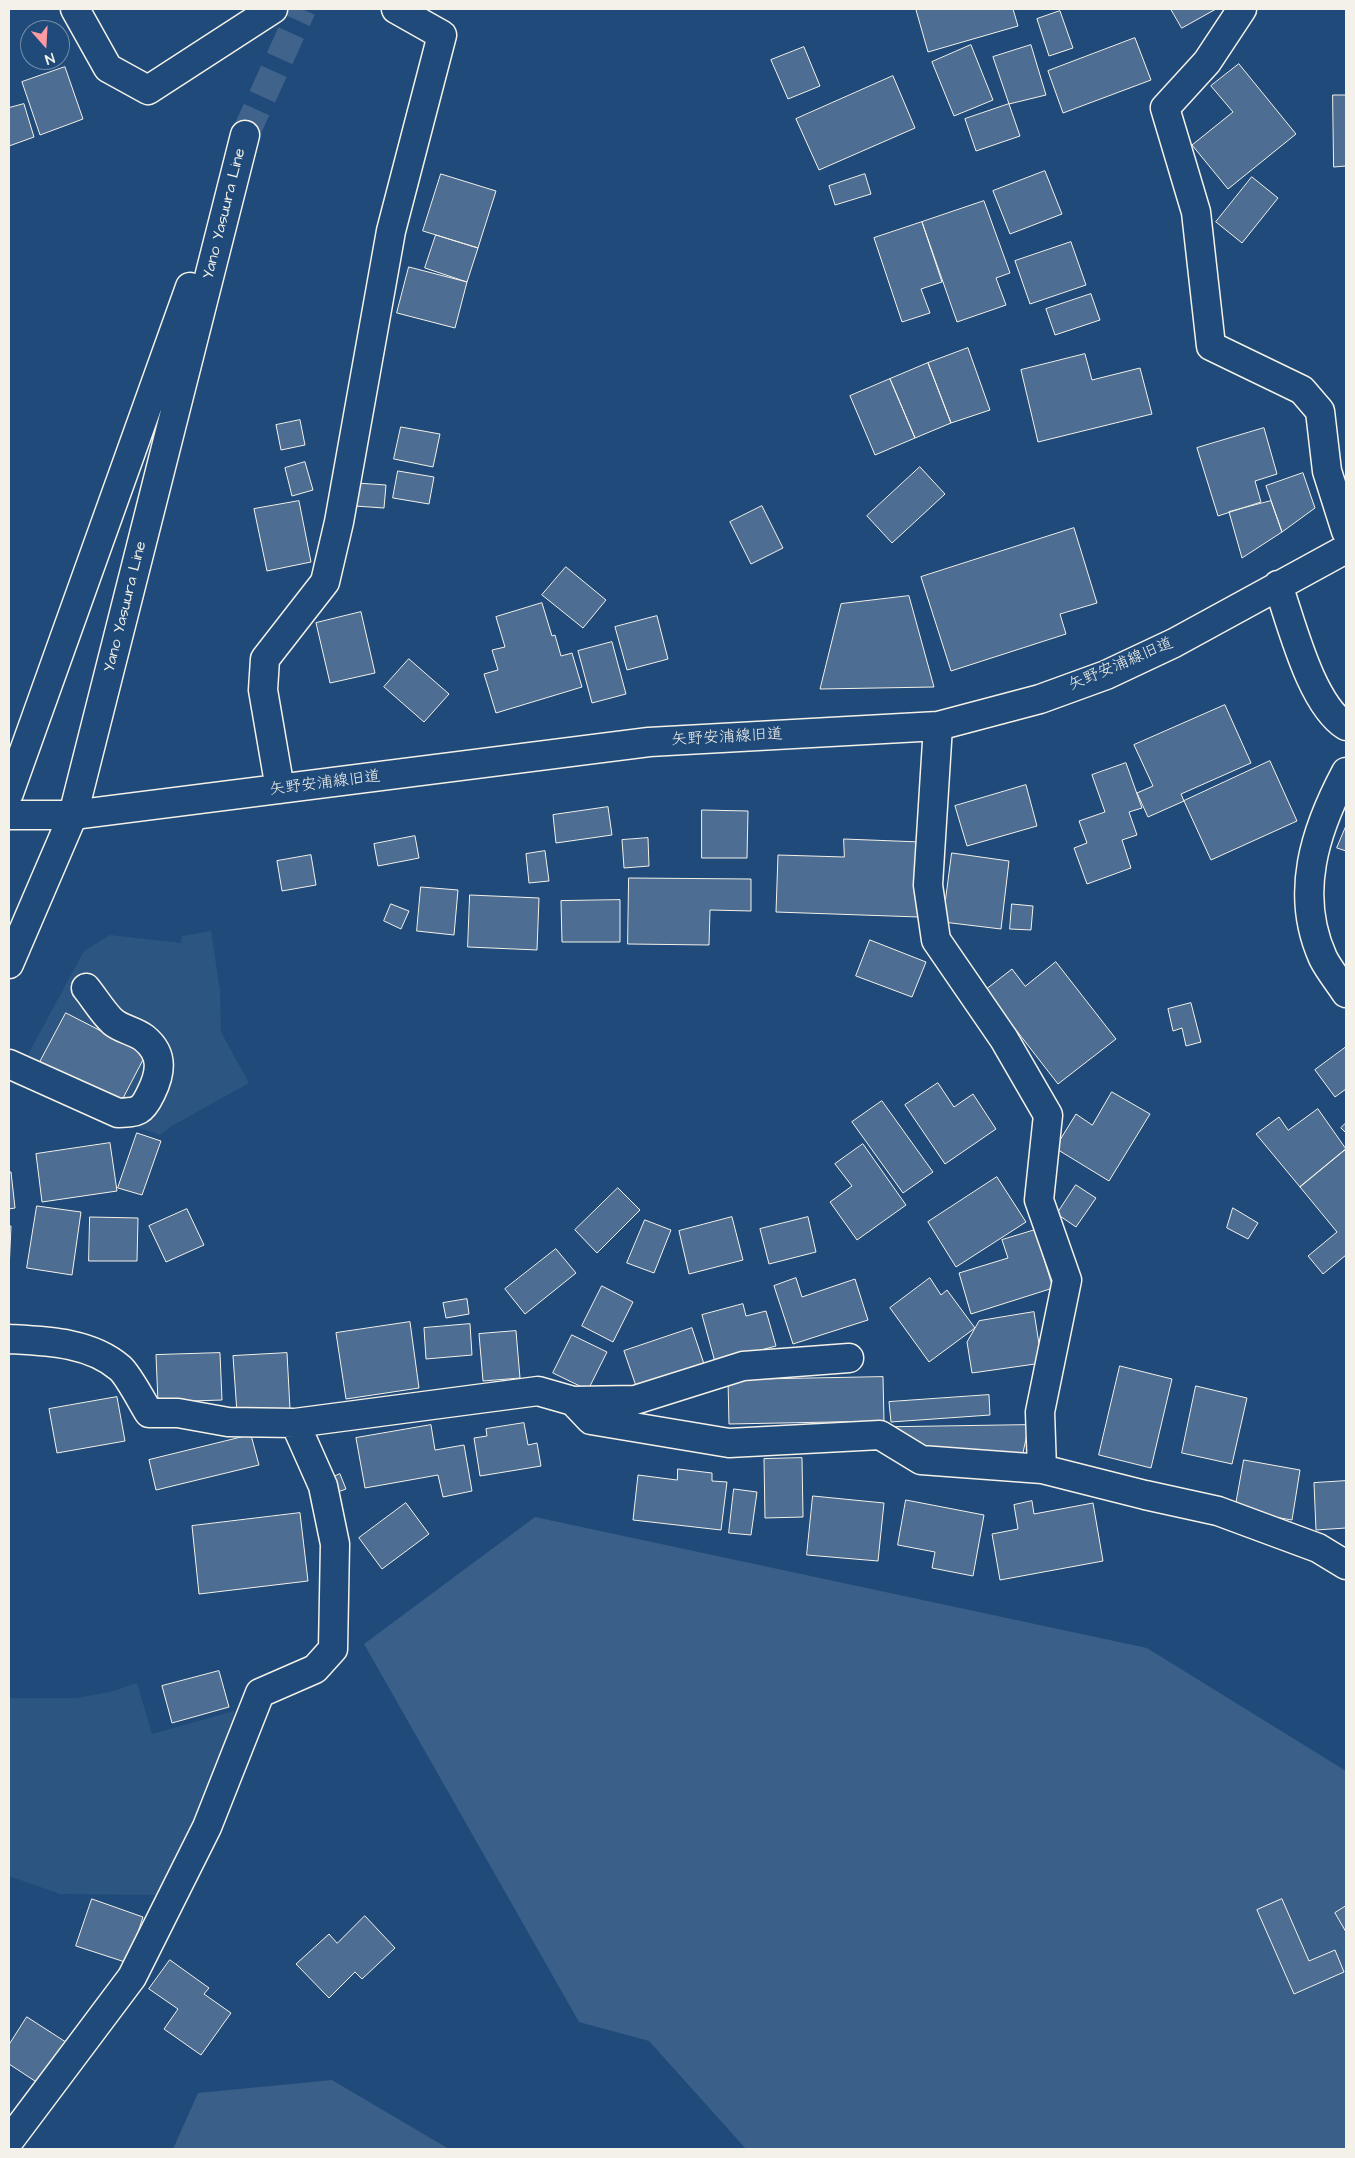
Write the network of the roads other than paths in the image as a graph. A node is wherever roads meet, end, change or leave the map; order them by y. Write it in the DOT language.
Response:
graph roads {
  1 [pos="75,9"];
  2 [pos="273,9"];
  3 [pos="396,9"];
  4 [pos="1242,9"];
  5 [pos="1346,531"];
  6 [pos="1346,549"];
  7 [pos="1278,585"];
  8 [pos="938,726"];
  9 [pos="1346,726"];
  10 [pos="1346,772"];
  11 [pos="280,789"];
  12 [pos="9,794"];
  13 [pos="9,815"];
  14 [pos="73,815"];
  15 [pos="9,964"];
  16 [pos="86,988"];
  17 [pos="1346,993"];
  18 [pos="9,1064"];
  19 [pos="9,1339"];
  20 [pos="849,1358"];
  21 [pos="573,1401"];
  22 [pos="296,1423"];
  23 [pos="1042,1469"];
  24 [pos="1346,1565"];
  25 [pos="9,2141"];
  1 -- 2 [label="street"];
  3 -- 11 [label="street"];
  4 -- 5 [label="street"];
  6 -- 7 [label="street, 矢野安浦線旧道"];
  7 -- 8 [label="street, 矢野安浦線旧道"];
  7 -- 9 [label="street"];
  8 -- 11 [label="street, 矢野安浦線旧道"];
  8 -- 23 [label="street"];
  10 -- 17 [label="street"];
  11 -- 14 [label="street, 矢野安浦線旧道"];
  12 -- 14 [label="street, Yano Yasuura Line"];
  13 -- 14 [label="street, 矢野安浦線旧道"];
  14 -- 15 [label="street, Yano Yasuura Line"];
  16 -- 18 [label="street"];
  19 -- 22 [label="street"];
  20 -- 21 [label="street"];
  21 -- 22 [label="street"];
  21 -- 23 [label="street"];
  22 -- 25 [label="street"];
  23 -- 24 [label="street"];
}
